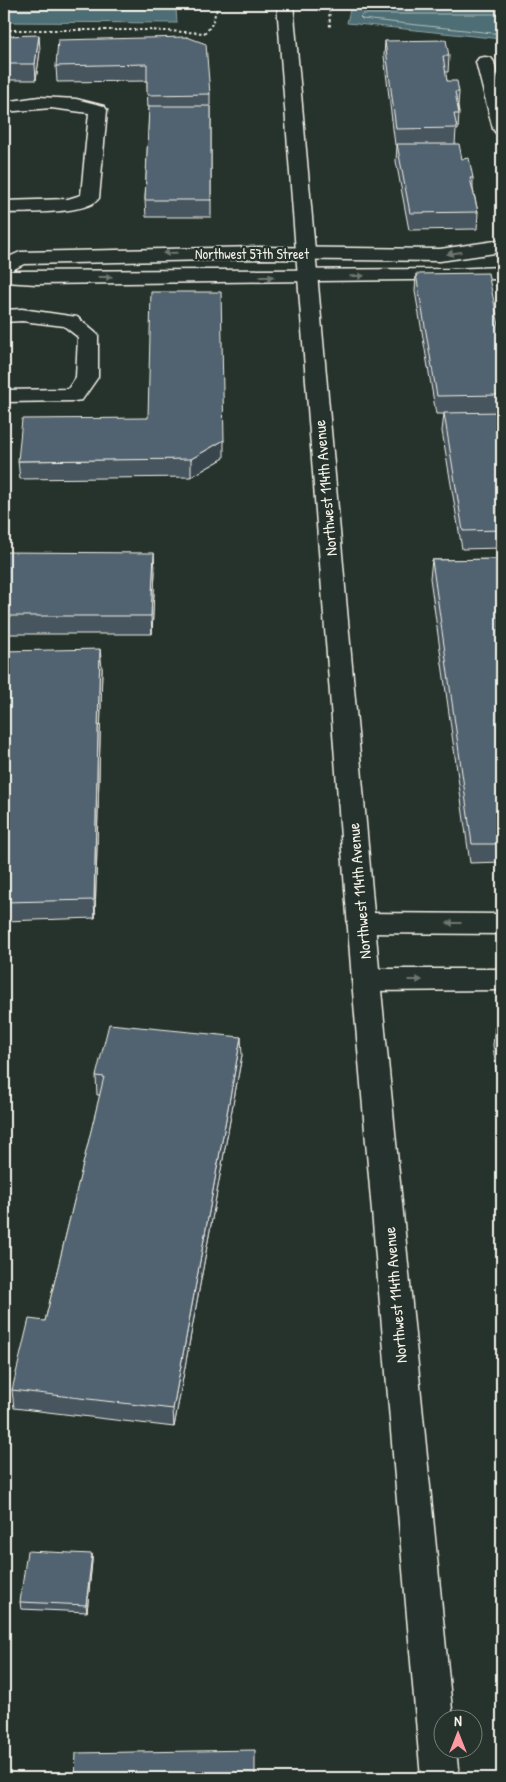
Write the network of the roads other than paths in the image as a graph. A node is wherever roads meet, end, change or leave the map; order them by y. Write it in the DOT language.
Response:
graph roads {
  1 [pos="285,4"];
  2 [pos="485,62"];
  3 [pos="4,107"];
  4 [pos="500,109"];
  5 [pos="502,129"];
  6 [pos="4,207"];
  7 [pos="502,246"];
  8 [pos="306,252"];
  9 [pos="76,256"];
  10 [pos="4,267"];
  11 [pos="502,273"];
  12 [pos="4,276"];
  13 [pos="308,276"];
  14 [pos="74,278"];
  15 [pos="4,316"];
  16 [pos="4,396"];
  17 [pos="361,923"];
  18 [pos="502,924"];
  19 [pos="366,980"];
  20 [pos="502,980"];
  21 [pos="440,1778"];
  1 -- 8 [label="street, Northwest 114th Avenue"];
  2 -- 4 [label="street"];
  3 -- 6 [label="street"];
  4 -- 5 [label="street"];
  7 -- 8 [label="street, Northwest 57th Street, one-way"];
  8 -- 9 [label="street, Northwest 57th Street, one-way"];
  8 -- 13 [label="street, Northwest 114th Avenue"];
  9 -- 10 [label="street, Northwest 57th Street"];
  9 -- 14 [label="street"];
  13 -- 11 [label="street, Northwest 57th Street, one-way"];
  12 -- 14 [label="street, Northwest 57th Street"];
  14 -- 13 [label="street, Northwest 57th Street, one-way"];
  13 -- 17 [label="street, Northwest 114th Avenue"];
  15 -- 16 [label="street"];
  18 -- 17 [label="street, one-way"];
  17 -- 19 [label="street, Northwest 114th Avenue"];
  19 -- 20 [label="street, one-way"];
  19 -- 21 [label="street, Northwest 114th Avenue"];
}
